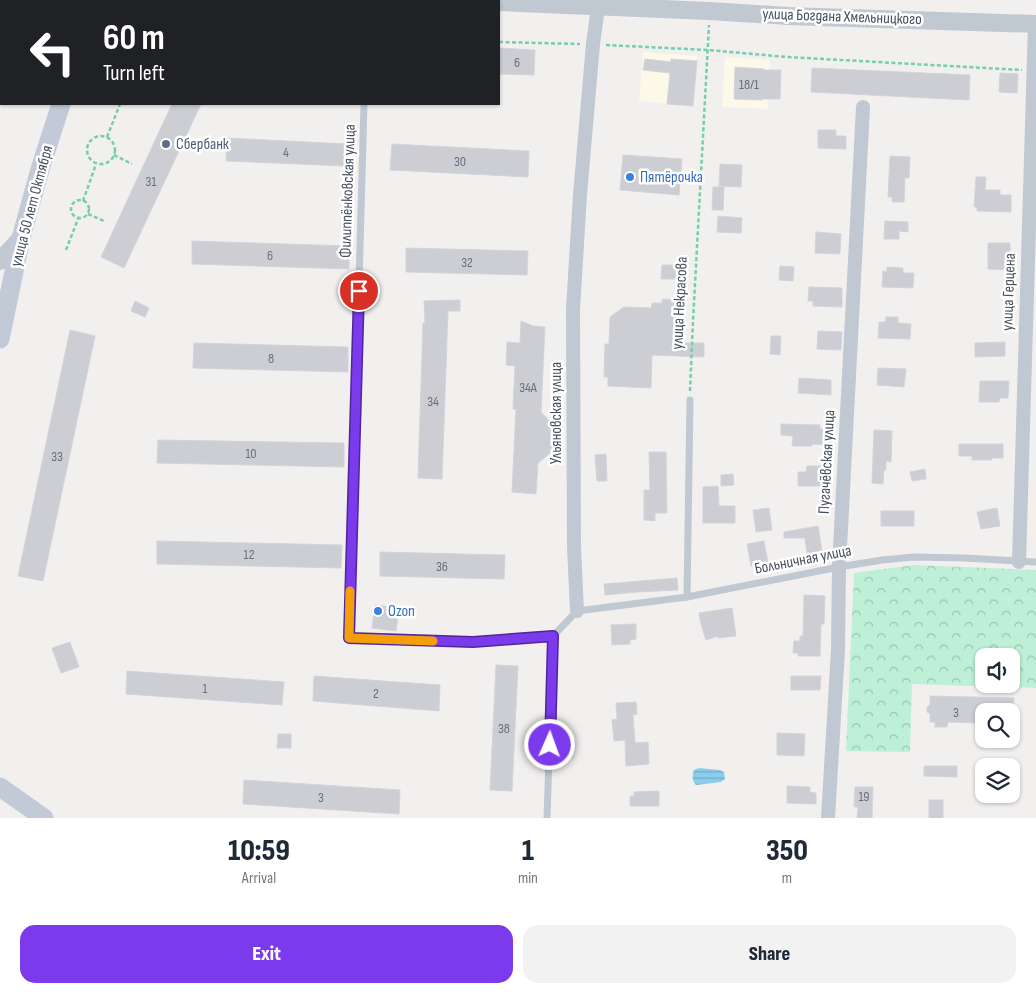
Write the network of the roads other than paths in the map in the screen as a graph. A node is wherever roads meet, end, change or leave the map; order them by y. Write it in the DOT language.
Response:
graph roads {
  1 [pos="500,2"];
  2 [pos="599,3"];
  3 [pos="1035,24"];
  4 [pos="61,105"];
  5 [pos="364,105"];
  6 [pos="863,108"];
  7 [pos="21,238"];
  8 [pos="0,261"];
  9 [pos="0,339"];
  10 [pos="690,400"];
  11 [pos="1019,562"];
  12 [pos="1036,562"];
  13 [pos="838,567"];
  14 [pos="687,597"];
  15 [pos="577,611"];
  16 [pos="553,636"];
  17 [pos="0,787"];
  18 [pos="44,818"];
  19 [pos="547,818"];
  20 [pos="828,818"];
  1 -- 2 [label="street, улица Богдана Хмельницкого"];
  2 -- 3 [label="street, улица Богдана Хмельницкого"];
  2 -- 15 [label="street, Ульяновская улица"];
  3 -- 11 [label="street, улица Герцена"];
  4 -- 7 [label="main road, улица 50 лет Октября"];
  5 -- 16 [label="lane, Филиппёнковская улица"];
  6 -- 13 [label="street, Пугачёвская улица"];
  7 -- 8 [label="street"];
  7 -- 9 [label="main road, улица 50 лет Октября"];
  10 -- 14 [label="lane"];
  11 -- 12 [label="lane, Больничная улица"];
  11 -- 13 [label="lane, Больничная улица"];
  13 -- 14 [label="lane, Больничная улица"];
  13 -- 20 [label="street, Пугачёвская улица"];
  14 -- 15 [label="lane, Больничная улица"];
  15 -- 16 [label="lane"];
  16 -- 19 [label="lane"];
  17 -- 18 [label="main road"];
}
